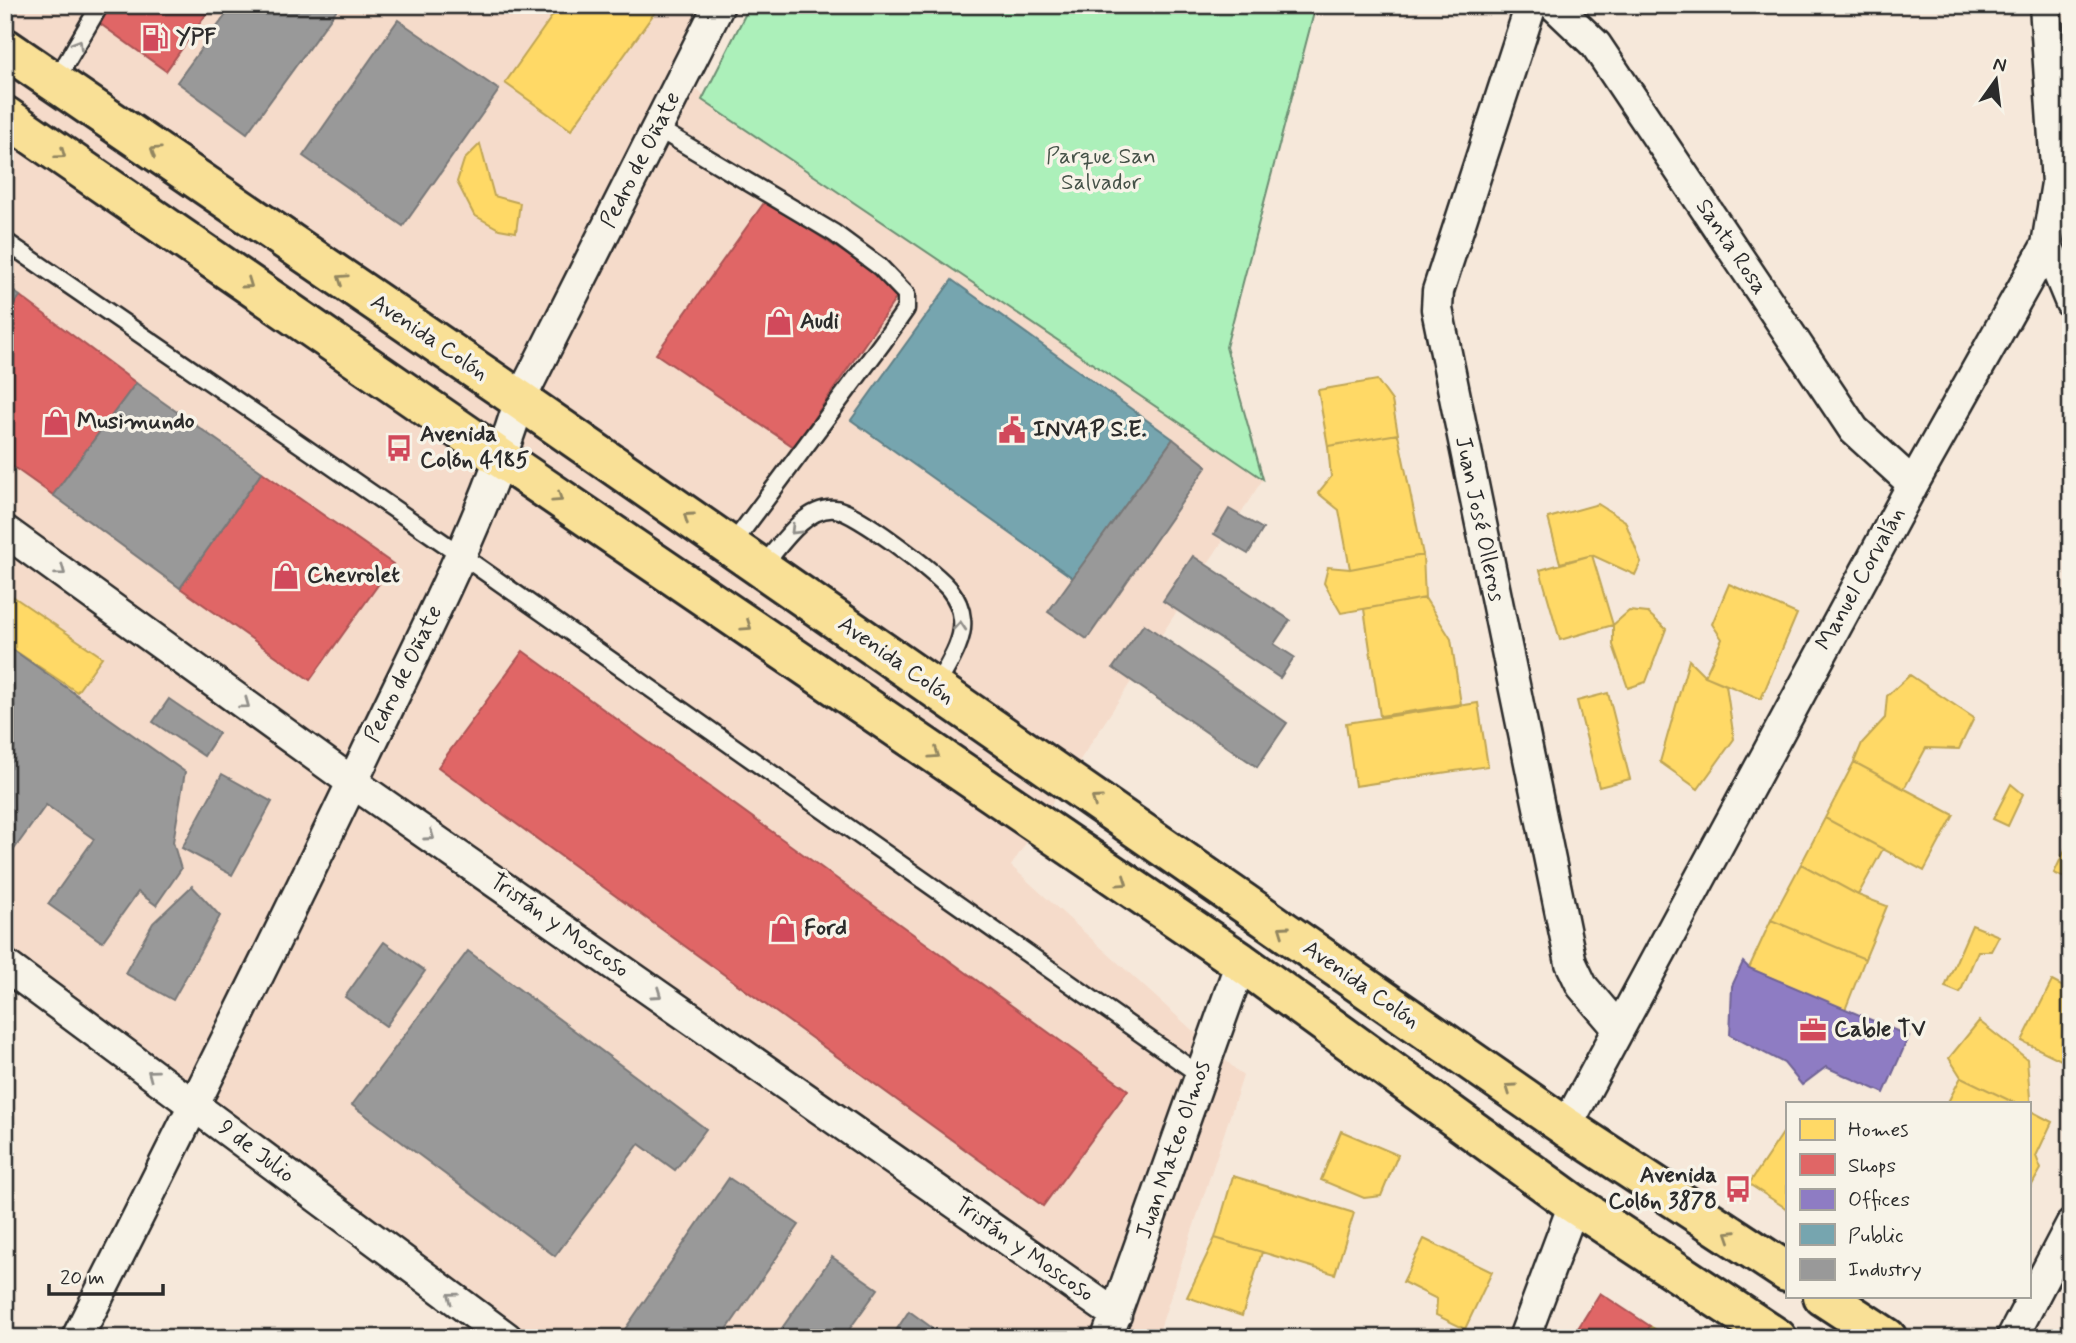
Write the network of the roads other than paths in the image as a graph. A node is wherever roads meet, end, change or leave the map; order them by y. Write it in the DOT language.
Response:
graph roads {
  1 [pos="100,5"];
  2 [pos="719,5"];
  3 [pos="1531,5"];
  4 [pos="1554,5"];
  5 [pos="2045,5"];
  6 [pos="5,48"];
  7 [pos="55,82"];
  8 [pos="5,116"];
  9 [pos="657,128"];
  10 [pos="5,241"];
  11 [pos="2047,246"];
  12 [pos="2071,303"];
  13 [pos="520,400"];
  14 [pos="502,459"];
  15 [pos="1913,484"];
  16 [pos="5,531"];
  17 [pos="730,547"];
  18 [pos="461,555"];
  19 [pos="761,568"];
  20 [pos="935,689"];
  21 [pos="352,782"];
  22 [pos="1241,962"];
  23 [pos="5,965"];
  24 [pos="1617,1027"];
  25 [pos="1200,1075"];
  26 [pos="194,1105"];
  27 [pos="1566,1127"];
  28 [pos="1574,1204"];
  29 [pos="2071,1225"];
  30 [pos="1786,1271"];
  31 [pos="1826,1298"];
  32 [pos="1112,1326"];
  33 [pos="77,1338"];
  34 [pos="507,1338"];
  35 [pos="1524,1338"];
  36 [pos="1777,1338"];
  37 [pos="1887,1338"];
  38 [pos="2012,1338"];
  7 -- 1 [label="lane, one-way"];
  2 -- 9 [label="street, Pedro de Oñate"];
  3 -- 24 [label="street, Juan José Olleros"];
  4 -- 15 [label="street, Santa Rosa"];
  5 -- 11 [label="street, Manuel Corvalán"];
  6 -- 7 [label="main road, Avenida Colón"];
  13 -- 7 [label="main road, Avenida Colón, one-way"];
  8 -- 14 [label="main road, one-way"];
  9 -- 13 [label="street, Pedro de Oñate"];
  9 -- 17 [label="lane"];
  10 -- 18 [label="lane"];
  11 -- 12 [label="street"];
  11 -- 15 [label="street, Manuel Corvalán"];
  13 -- 14 [label="street, Pedro de Oñate"];
  17 -- 13 [label="main road, Avenida Colón, one-way"];
  14 -- 18 [label="street, Pedro de Oñate"];
  14 -- 22 [label="main road, one-way"];
  15 -- 24 [label="street, Manuel Corvalán"];
  16 -- 21 [label="street, Tristán y Moscoso, one-way"];
  17 -- 19 [label="main road, Avenida Colón"];
  18 -- 21 [label="street, Pedro de Oñate"];
  18 -- 25 [label="lane"];
  19 -- 20 [label="main road, Avenida Colón"];
  20 -- 19 [label="lane, one-way"];
  27 -- 20 [label="main road, Avenida Colón, one-way"];
  21 -- 26 [label="street, Pedro de Oñate"];
  21 -- 32 [label="street, Tristán y Moscoso, one-way"];
  22 -- 25 [label="street, Juan Mateo Olmos"];
  22 -- 28 [label="main road"];
  26 -- 23 [label="street, 9 de Julio, one-way"];
  24 -- 27 [label="street, Manuel Corvalán"];
  25 -- 32 [label="street, Juan Mateo Olmos"];
  26 -- 33 [label="street, Pedro de Oñate"];
  34 -- 26 [label="street, 9 de Julio, one-way"];
  30 -- 27 [label="main road, Avenida Colón, one-way"];
  28 -- 35 [label="street"];
  28 -- 36 [label="main road"];
  29 -- 38 [label="street"];
  31 -- 37 [label="main road"];
}
